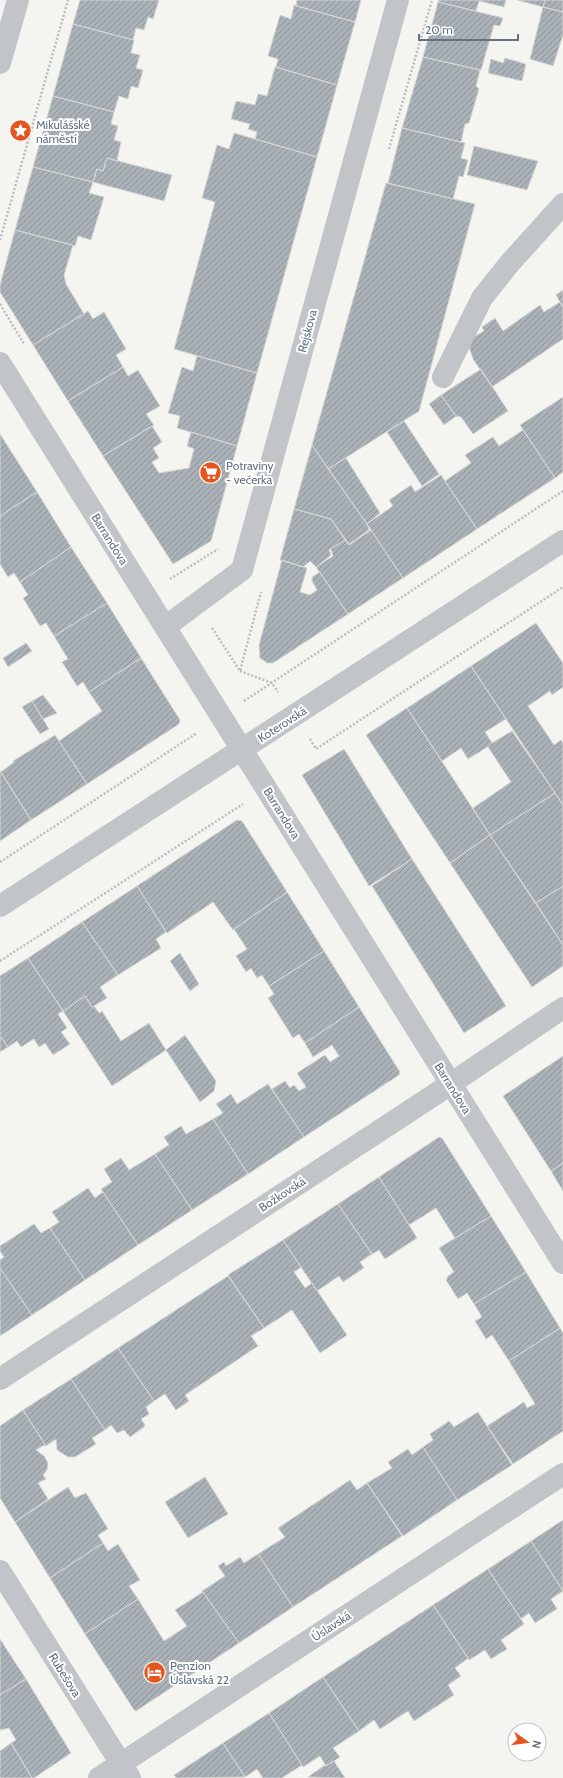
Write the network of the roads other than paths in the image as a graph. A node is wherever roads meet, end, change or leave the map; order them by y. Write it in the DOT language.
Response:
graph roads {
  1 [pos="18,0"];
  2 [pos="398,0"];
  3 [pos="0,63"];
  4 [pos="563,204"];
  5 [pos="0,364"];
  6 [pos="443,378"];
  7 [pos="563,542"];
  8 [pos="165,627"];
  9 [pos="241,750"];
  10 [pos="0,906"];
  11 [pos="563,1008"];
  12 [pos="450,1083"];
  13 [pos="563,1263"];
  14 [pos="0,1379"];
  15 [pos="563,1474"];
  16 [pos="0,1572"];
  17 [pos="126,1771"];
  18 [pos="98,1778"];
  1 -- 3 [label="street"];
  2 -- 8 [label="street, Rejskova"];
  4 -- 6 [label="street"];
  5 -- 8 [label="street, Barrandova"];
  7 -- 9 [label="street, Koterovská"];
  8 -- 9 [label="street, Barrandova"];
  9 -- 10 [label="street, Koterovská"];
  9 -- 12 [label="street, Barrandova"];
  11 -- 12 [label="street, Božkovská"];
  12 -- 13 [label="street, Barrandova"];
  12 -- 14 [label="street, Božkovská"];
  15 -- 17 [label="street, Úslavská"];
  16 -- 17 [label="street, Rubešova"];
  17 -- 18 [label="street, Úslavská"];
}
